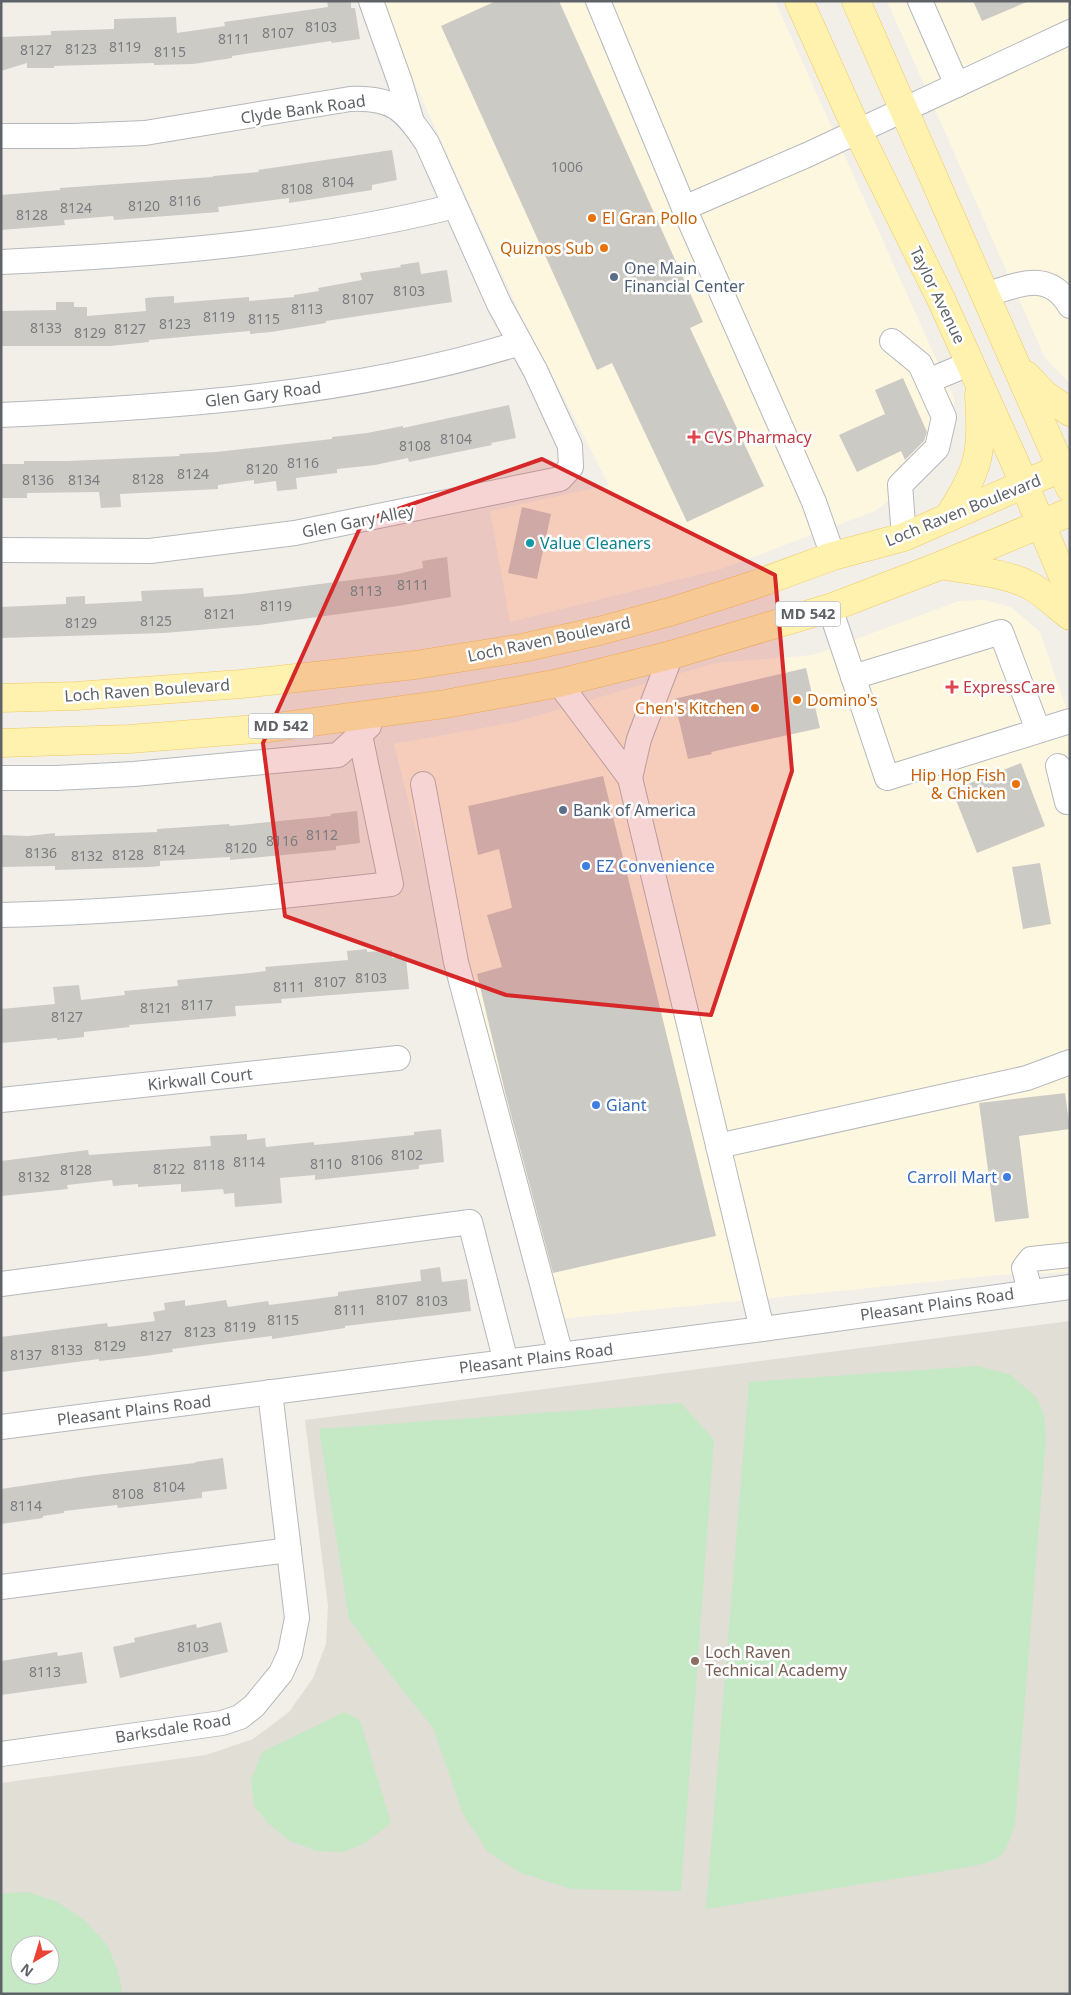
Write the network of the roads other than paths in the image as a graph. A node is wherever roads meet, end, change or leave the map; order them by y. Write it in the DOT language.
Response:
graph roads {
  1 [pos="370,1"];
  2 [pos="598,1"];
  3 [pos="798,1"];
  4 [pos="856,1"];
  5 [pos="920,1"];
  6 [pos="1070,32"];
  7 [pos="957,86"];
  8 [pos="904,110"];
  9 [pos="411,119"];
  10 [pos="858,130"];
  11 [pos="1,136"];
  12 [pos="455,206"];
  13 [pos="684,208"];
  14 [pos="1,262"];
  15 [pos="984,295"];
  16 [pos="1070,306"];
  17 [pos="892,341"];
  18 [pos="520,342"];
  19 [pos="1009,349"];
  20 [pos="975,372"];
  21 [pos="928,381"];
  22 [pos="1070,412"];
  23 [pos="1,415"];
  24 [pos="1067,473"];
  25 [pos="1024,485"];
  26 [pos="1070,512"];
  27 [pos="948,518"];
  28 [pos="1041,524"];
  29 [pos="904,537"];
  30 [pos="1,550"];
  31 [pos="834,556"];
  32 [pos="942,565"];
  33 [pos="1070,593"];
  34 [pos="830,608"];
  35 [pos="1070,616"];
  36 [pos="671,655"];
  37 [pos="853,677"];
  38 [pos="559,683"];
  39 [pos="1,698"];
  40 [pos="382,714"];
  41 [pos="1070,721"];
  42 [pos="1038,730"];
  43 [pos="360,735"];
  44 [pos="1,743"];
  45 [pos="1058,766"];
  46 [pos="1,778"];
  47 [pos="630,778"];
  48 [pos="422,784"];
  49 [pos="1070,801"];
  50 [pos="1,915"];
  51 [pos="398,1058"];
  52 [pos="1070,1062"];
  53 [pos="1,1100"];
  54 [pos="718,1146"];
  55 [pos="1070,1255"];
  56 [pos="1,1284"];
  57 [pos="1070,1286"];
  58 [pos="1030,1291"];
  59 [pos="762,1329"];
  60 [pos="561,1355"];
  61 [pos="506,1362"];
  62 [pos="270,1392"];
  63 [pos="1,1427"];
  64 [pos="289,1550"];
  65 [pos="1,1588"];
  66 [pos="1,1754"];
  1 -- 9 [label="street"];
  2 -- 13 [label="street"];
  3 -- 10 [label="main road, Taylor Avenue"];
  4 -- 8 [label="main road"];
  5 -- 7 [label="street"];
  6 -- 7 [label="street"];
  7 -- 8 [label="street"];
  8 -- 10 [label="street"];
  8 -- 15 [label="main road"];
  9 -- 11 [label="street, Clyde Bank Road"];
  9 -- 12 [label="street, Clyde Bank Road"];
  10 -- 13 [label="street"];
  10 -- 20 [label="main road, Taylor Avenue"];
  12 -- 14 [label="street"];
  12 -- 18 [label="street, Clyde Bank Road"];
  13 -- 31 [label="street"];
  15 -- 16 [label="street"];
  15 -- 19 [label="main road"];
  17 -- 21 [label="street"];
  18 -- 23 [label="street, Glen Gary Road"];
  18 -- 30 [label="street, Glen Gary Alley"];
  19 -- 22 [label="main road"];
  19 -- 24 [label="main road"];
  20 -- 21 [label="street"];
  20 -- 25 [label="main road, Taylor Avenue"];
  20 -- 27 [label="main road"];
  21 -- 29 [label="street"];
  24 -- 25 [label="main road, Loch Raven Boulevard / MD 542"];
  25 -- 27 [label="main road, Loch Raven Boulevard / MD 542"];
  25 -- 28 [label="main road, Taylor Avenue"];
  26 -- 28 [label="main road, MD 542"];
  27 -- 29 [label="main road, Loch Raven Boulevard / MD 542"];
  28 -- 32 [label="main road, MD 542"];
  28 -- 33 [label="main road, Taylor Avenue"];
  29 -- 31 [label="main road, Loch Raven Boulevard / MD 542"];
  31 -- 39 [label="main road, Loch Raven Boulevard / MD 542"];
  32 -- 34 [label="main road, MD 542"];
  32 -- 35 [label="main road"];
  34 -- 36 [label="main road, MD 542"];
  34 -- 37 [label="street"];
  36 -- 38 [label="main road, MD 542"];
  36 -- 47 [label="street"];
  37 -- 42 [label="street"];
  37 -- 42 [label="street"];
  38 -- 40 [label="main road, MD 542"];
  38 -- 47 [label="street"];
  40 -- 43 [label="street"];
  40 -- 44 [label="main road, MD 542"];
  41 -- 42 [label="street"];
  43 -- 46 [label="street"];
  43 -- 50 [label="street"];
  45 -- 49 [label="street"];
  47 -- 54 [label="street"];
  48 -- 60 [label="street"];
  51 -- 53 [label="street, Kirkwall Court"];
  52 -- 54 [label="street"];
  54 -- 59 [label="street"];
  55 -- 58 [label="street"];
  56 -- 61 [label="street"];
  57 -- 58 [label="street, Pleasant Plains Road"];
  58 -- 59 [label="street, Pleasant Plains Road"];
  59 -- 60 [label="street, Pleasant Plains Road"];
  60 -- 61 [label="street, Pleasant Plains Road"];
  61 -- 62 [label="street, Pleasant Plains Road"];
  62 -- 63 [label="street, Pleasant Plains Road"];
  62 -- 64 [label="street, Barksdale Road"];
  64 -- 65 [label="street"];
  64 -- 66 [label="street, Barksdale Road"];
}
